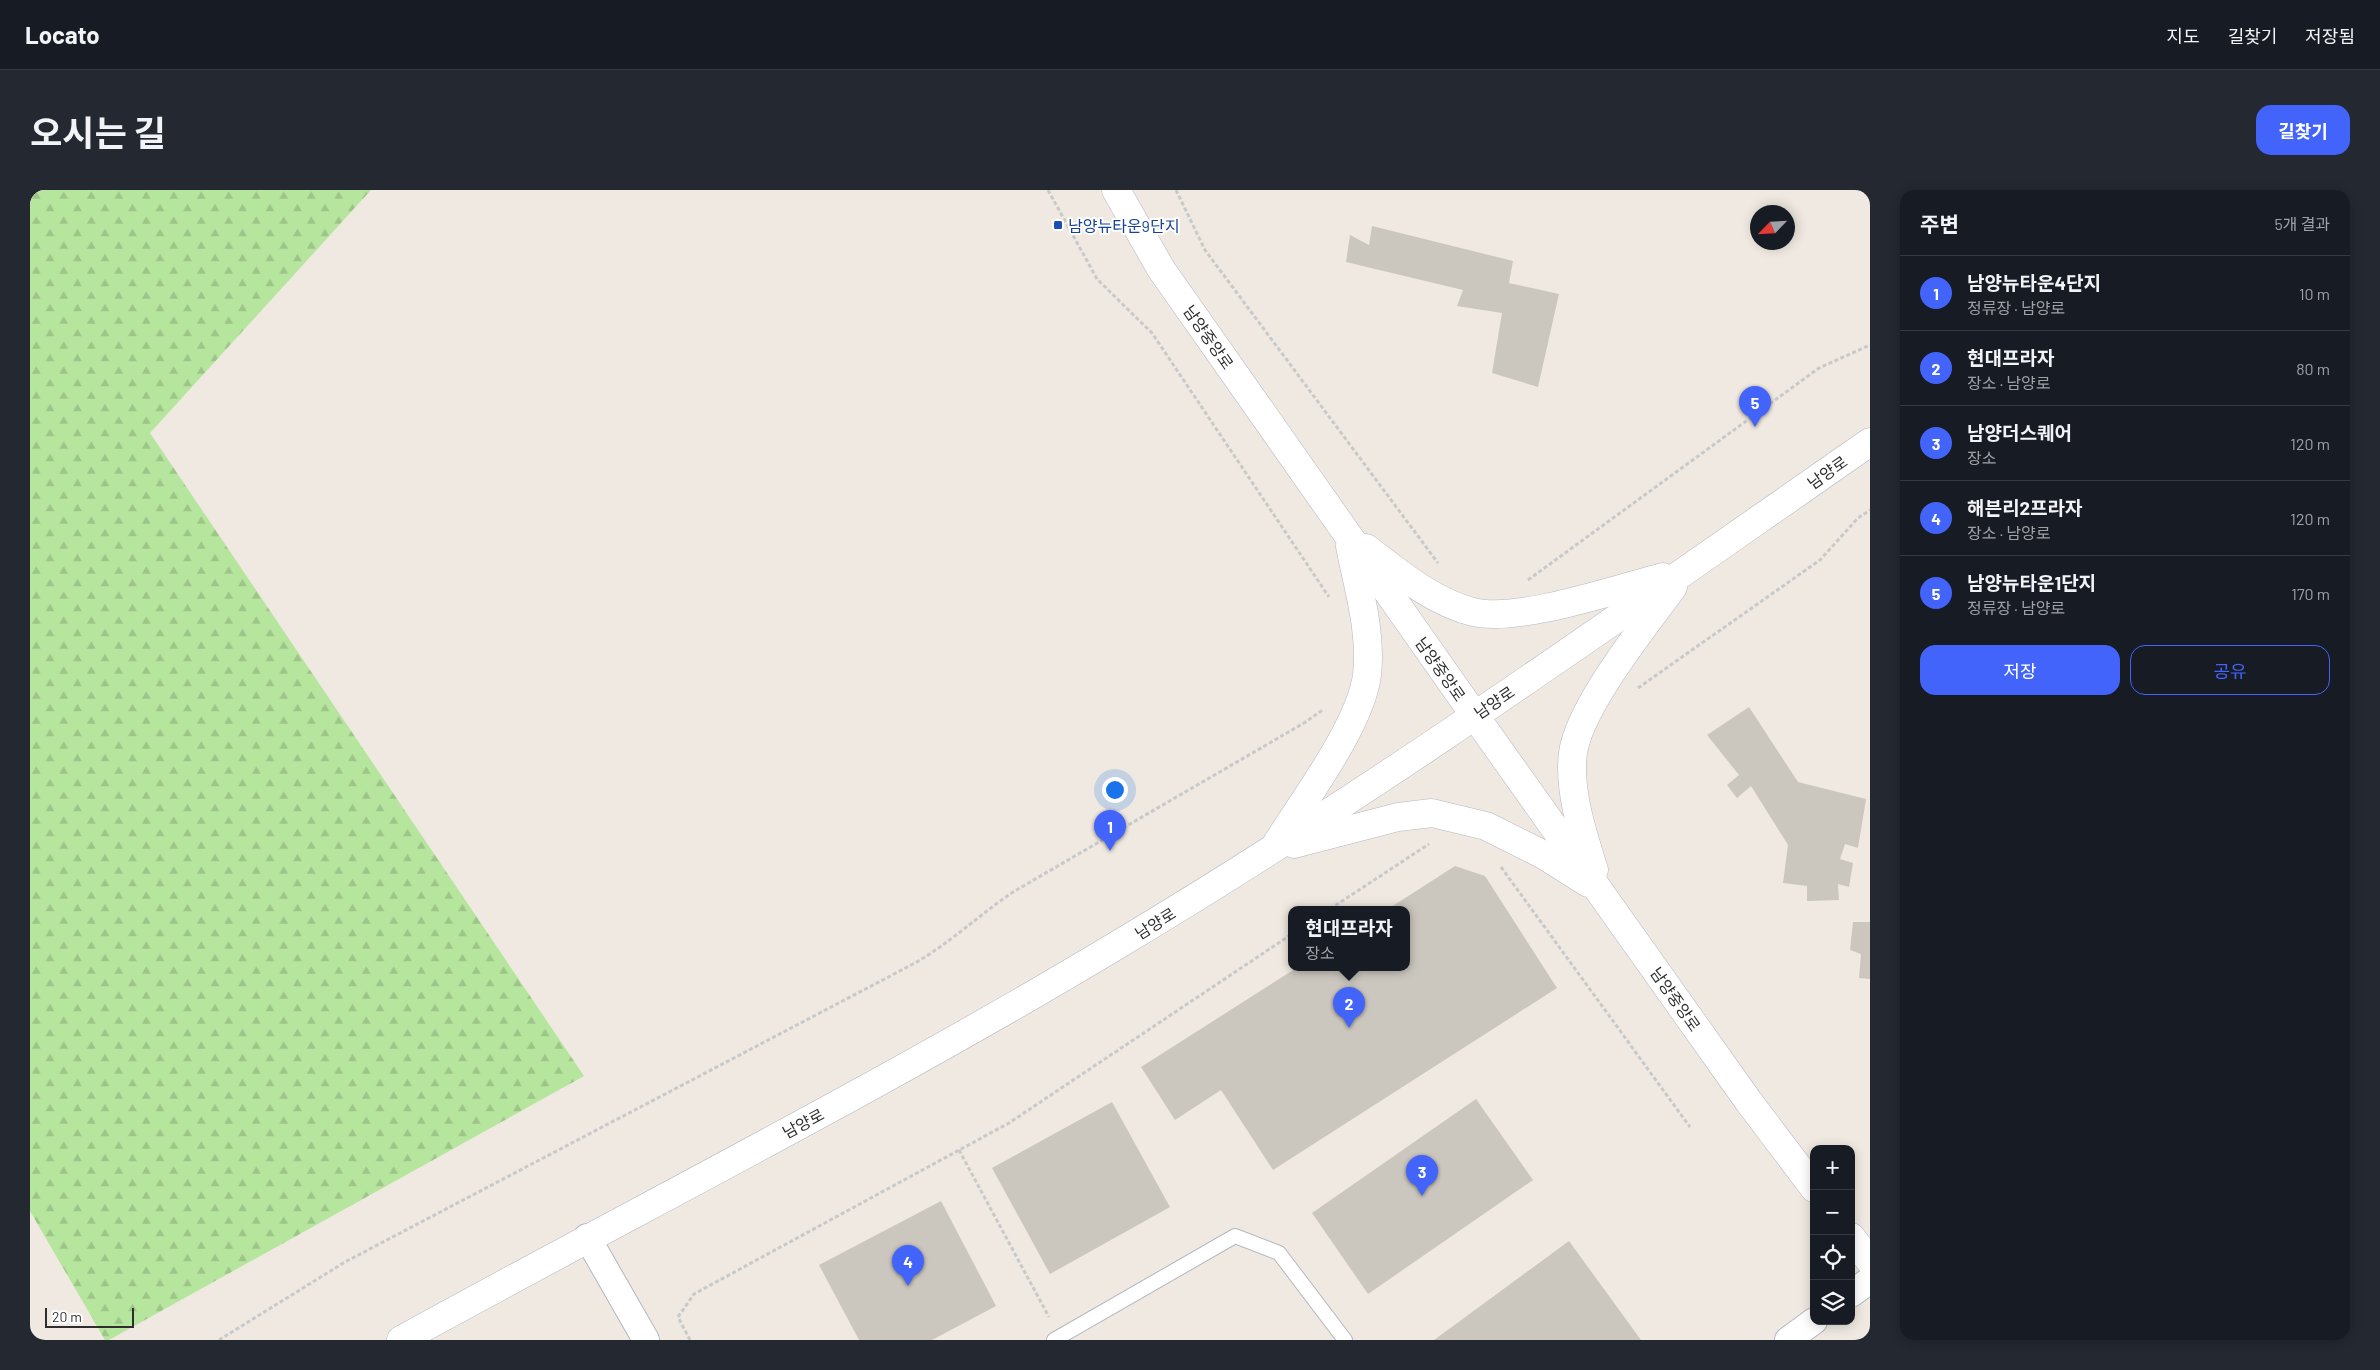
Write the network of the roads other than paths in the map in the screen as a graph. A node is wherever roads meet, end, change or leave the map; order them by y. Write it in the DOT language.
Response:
graph roads {
  1 [pos="1116,190"];
  2 [pos="1870,442"];
  3 [pos="1348,535"];
  4 [pos="1684,571"];
  5 [pos="1475,716"];
  6 [pos="1273,850"];
  7 [pos="1601,891"];
  8 [pos="1810,1183"];
  9 [pos="587,1237"];
  10 [pos="1855,1242"];
  11 [pos="1870,1261"];
  12 [pos="1870,1280"];
  13 [pos="1855,1291"];
  14 [pos="1810,1324"];
  15 [pos="1057,1338"];
  16 [pos="401,1340"];
  17 [pos="646,1340"];
  18 [pos="1346,1340"];
  19 [pos="1788,1340"];
  1 -- 3 [label="street, 남양중앙로"];
  2 -- 4 [label="street, 남양로"];
  3 -- 4 [label="street"];
  3 -- 5 [label="street, 남양중앙로"];
  3 -- 6 [label="street"];
  4 -- 5 [label="street, 남양로"];
  4 -- 7 [label="street"];
  5 -- 6 [label="street, 남양로"];
  5 -- 7 [label="street, 남양중앙로"];
  6 -- 7 [label="street"];
  6 -- 9 [label="street, 남양로"];
  7 -- 8 [label="street, 남양중앙로"];
  9 -- 16 [label="street, 남양로"];
  9 -- 17 [label="street"];
  10 -- 11 [label="street"];
  12 -- 13 [label="street"];
  14 -- 19 [label="street"];
  15 -- 18 [label="lane"];
}
